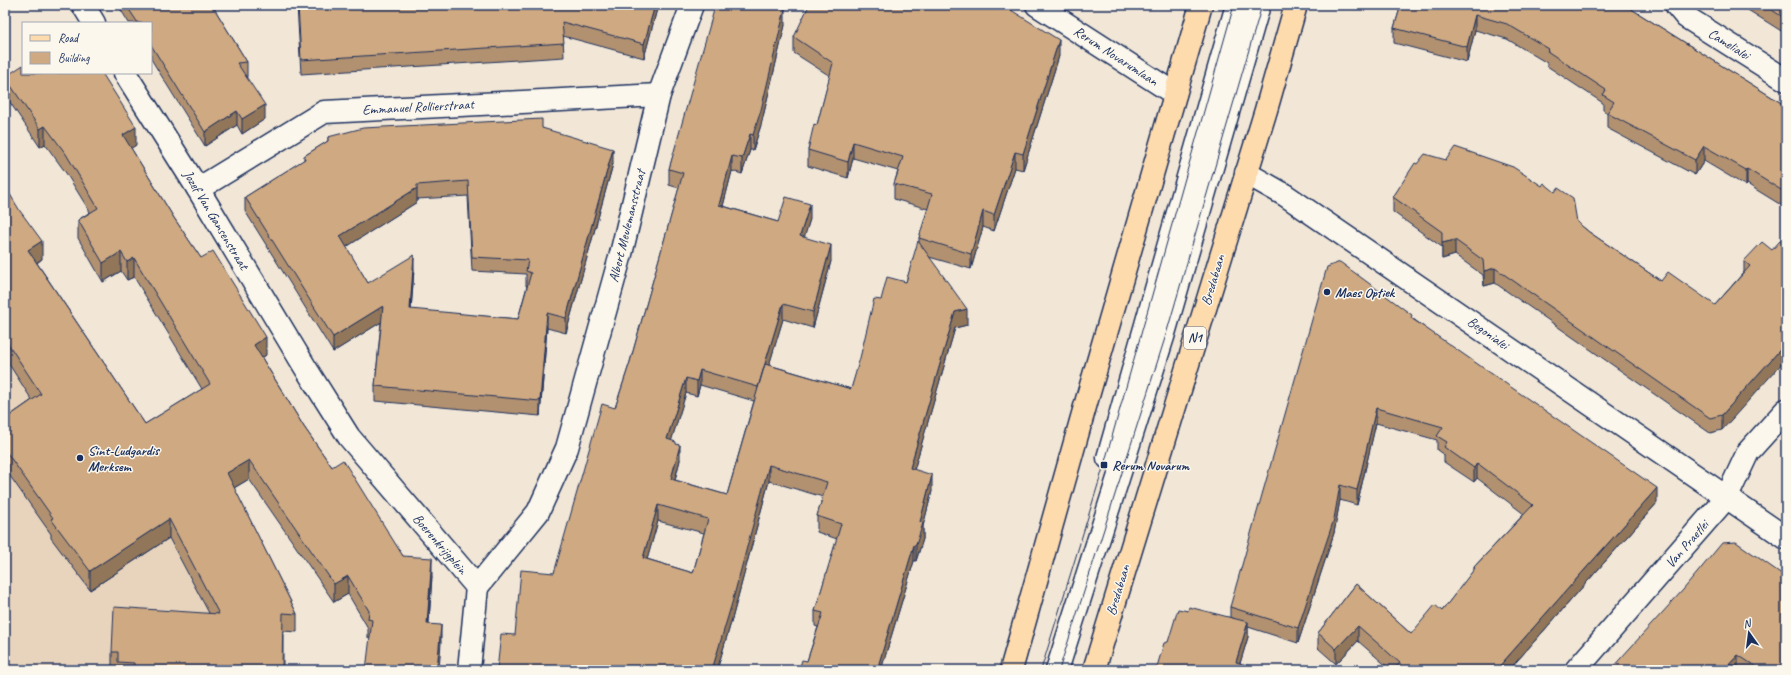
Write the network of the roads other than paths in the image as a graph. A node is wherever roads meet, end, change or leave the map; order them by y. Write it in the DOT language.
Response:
graph roads {
  1 [pos="82,5"];
  2 [pos="692,5"];
  3 [pos="1037,5"];
  4 [pos="1201,5"];
  5 [pos="1237,5"];
  6 [pos="1259,5"];
  7 [pos="1296,5"];
  8 [pos="1676,5"];
  9 [pos="93,22"];
  10 [pos="126,74"];
  11 [pos="1786,80"];
  12 [pos="1175,94"];
  13 [pos="659,95"];
  14 [pos="1246,173"];
  15 [pos="198,189"];
  16 [pos="305,367"];
  17 [pos="1786,410"];
  18 [pos="567,448"];
  19 [pos="1727,498"];
  20 [pos="1786,538"];
  21 [pos="477,587"];
  22 [pos="469,670"];
  23 [pos="1011,670"];
  24 [pos="1044,670"];
  25 [pos="1057,670"];
  26 [pos="1094,670"];
  27 [pos="1576,670"];
  1 -- 9 [label="street"];
  2 -- 13 [label="street, Albert Meulemansstraat"];
  3 -- 12 [label="street, Rerum Novarumlaan"];
  4 -- 12 [label="main road"];
  5 -- 24 [label="street"];
  6 -- 25 [label="street"];
  7 -- 14 [label="main road, Bredabaan / N1"];
  8 -- 11 [label="street, Camelialei"];
  10 -- 15 [label="street, Jozef Van Gansenstraat"];
  12 -- 23 [label="main road"];
  13 -- 15 [label="street, Emmanuel Rollierstraat"];
  13 -- 18 [label="street, Albert Meulemansstraat"];
  14 -- 19 [label="street, Begonialei"];
  14 -- 26 [label="main road, Bredabaan / N1"];
  15 -- 16 [label="street, Jozef Van Gansenstraat"];
  16 -- 21 [label="street, Boerenkrijgplein"];
  17 -- 19 [label="street, Van Praetlei"];
  18 -- 21 [label="street, Boerenkrijgplein"];
  19 -- 20 [label="street, Begonialei"];
  19 -- 27 [label="street, Van Praetlei"];
  21 -- 22 [label="street"];
}
